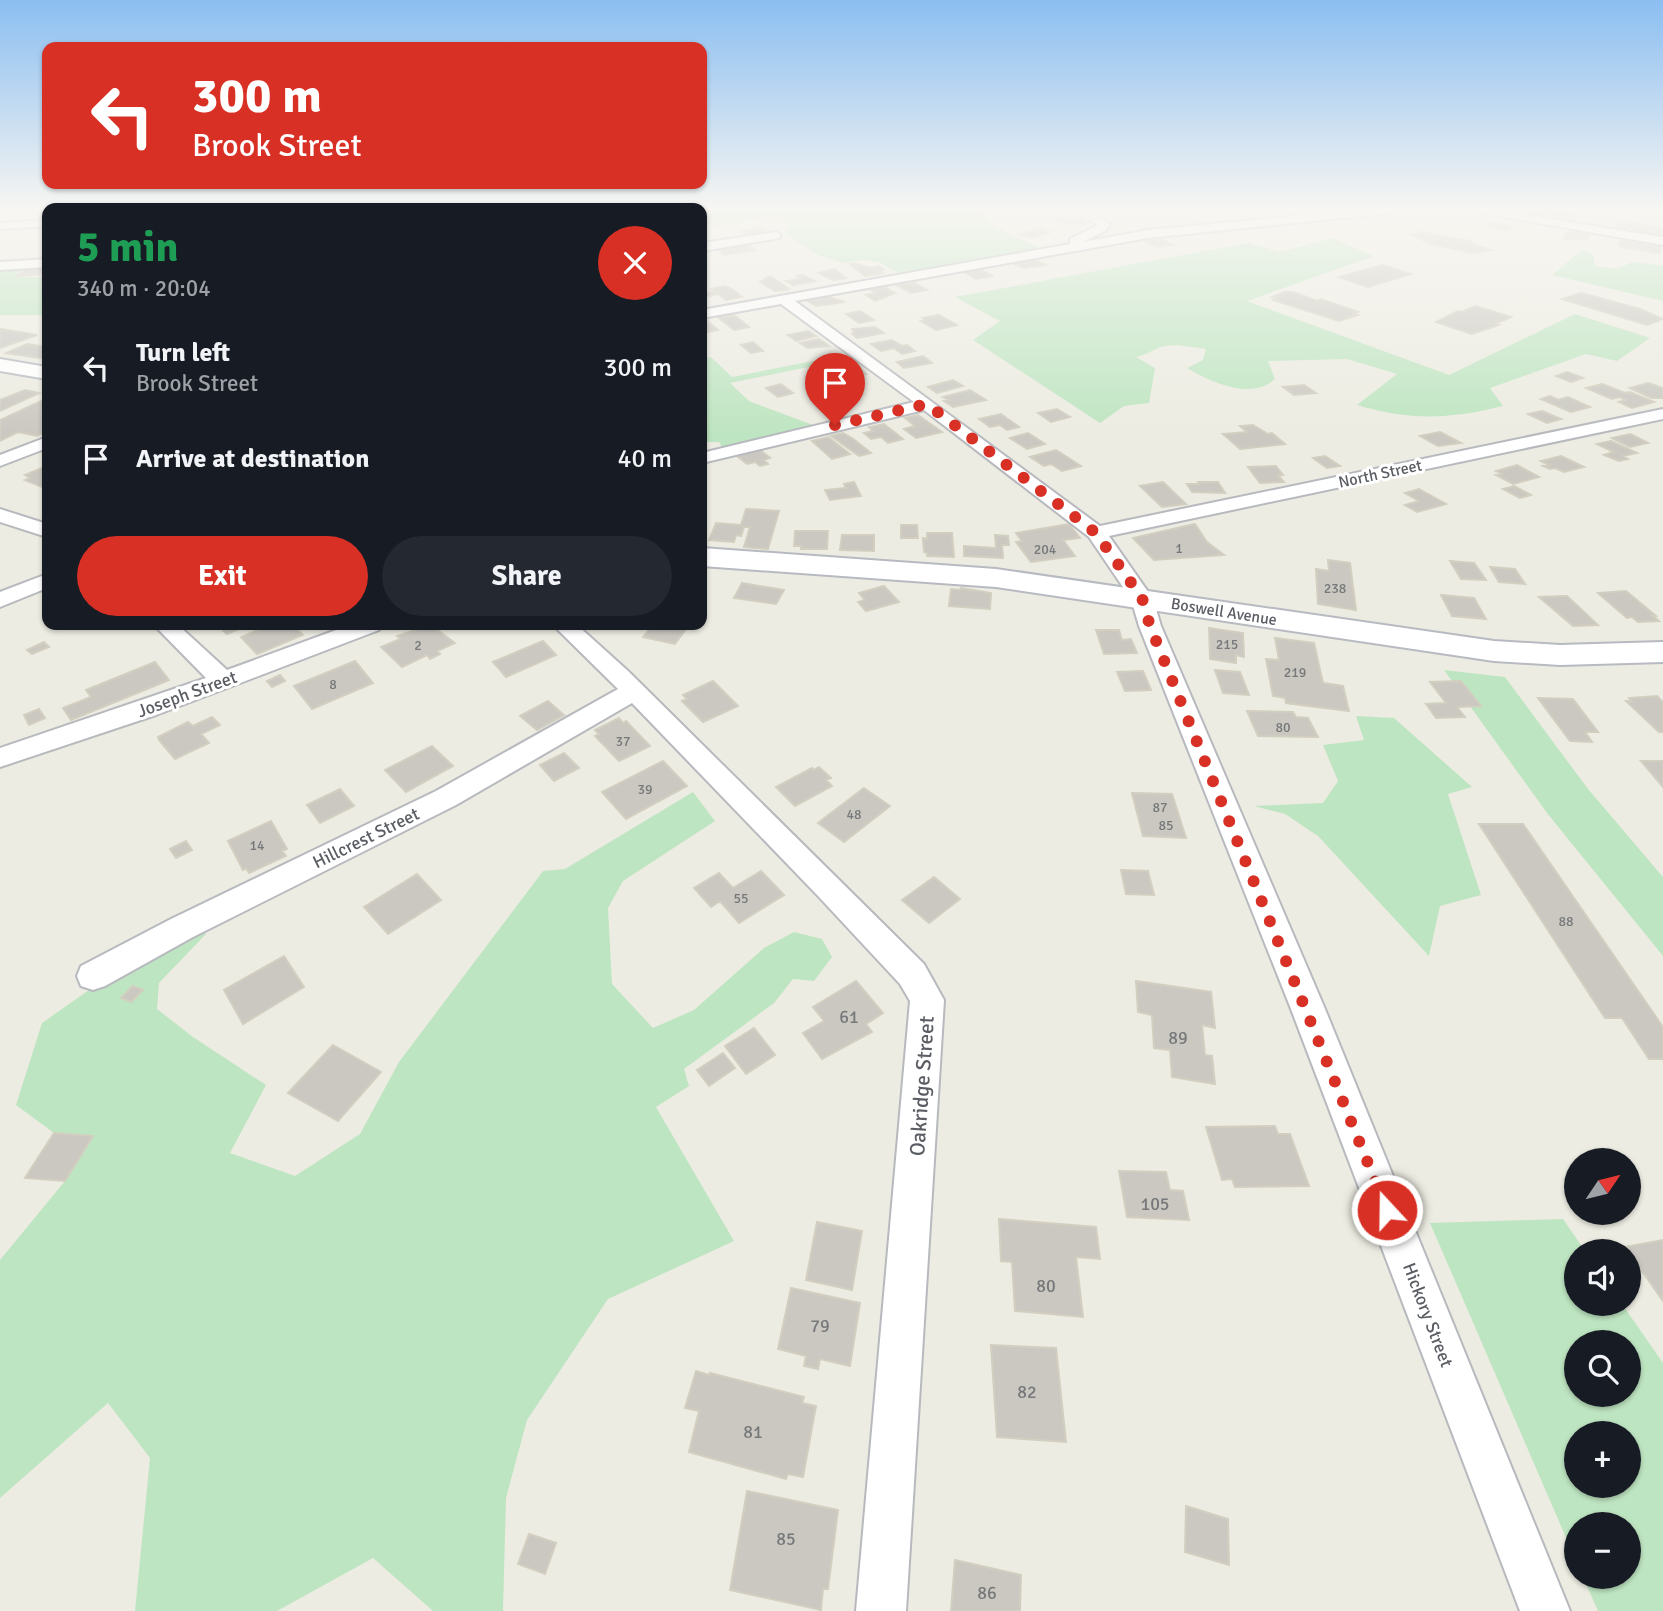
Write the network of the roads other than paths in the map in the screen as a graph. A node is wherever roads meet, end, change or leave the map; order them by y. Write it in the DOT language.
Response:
graph roads {
  1 [pos="866,284"];
  2 [pos="783,299"];
  3 [pos="707,313"];
  4 [pos="0,365"];
  5 [pos="42,372"];
  6 [pos="927,404"];
  7 [pos="1663,414"];
  8 [pos="42,444"];
  9 [pos="707,457"];
  10 [pos="0,461"];
  11 [pos="0,515"];
  12 [pos="42,529"];
  13 [pos="1096,533"];
  14 [pos="707,558"];
  15 [pos="42,582"];
  16 [pos="1142,598"];
  17 [pos="0,600"];
  18 [pos="170,630"];
  19 [pos="358,630"];
  20 [pos="569,630"];
  21 [pos="1663,652"];
  22 [pos="224,681"];
  23 [pos="634,691"];
  24 [pos="0,758"];
  25 [pos="93,976"];
  26 [pos="881,1611"];
  27 [pos="1545,1611"];
  1 -- 2 [label="street"];
  2 -- 3 [label="street"];
  2 -- 6 [label="street, Hickory Street"];
  4 -- 5 [label="street"];
  6 -- 9 [label="street"];
  6 -- 13 [label="street, Hickory Street"];
  7 -- 13 [label="street, North Street"];
  8 -- 10 [label="street"];
  11 -- 12 [label="street"];
  13 -- 16 [label="street, Hickory Street"];
  14 -- 16 [label="street, Boswell Avenue"];
  15 -- 17 [label="street"];
  16 -- 21 [label="street, Boswell Avenue"];
  16 -- 27 [label="street, Hickory Street"];
  18 -- 22 [label="street"];
  19 -- 22 [label="street, Joseph Street"];
  20 -- 23 [label="street, Oakridge Street"];
  22 -- 24 [label="street, Joseph Street"];
  23 -- 25 [label="street, Hillcrest Street"];
  23 -- 26 [label="street, Oakridge Street"];
}
